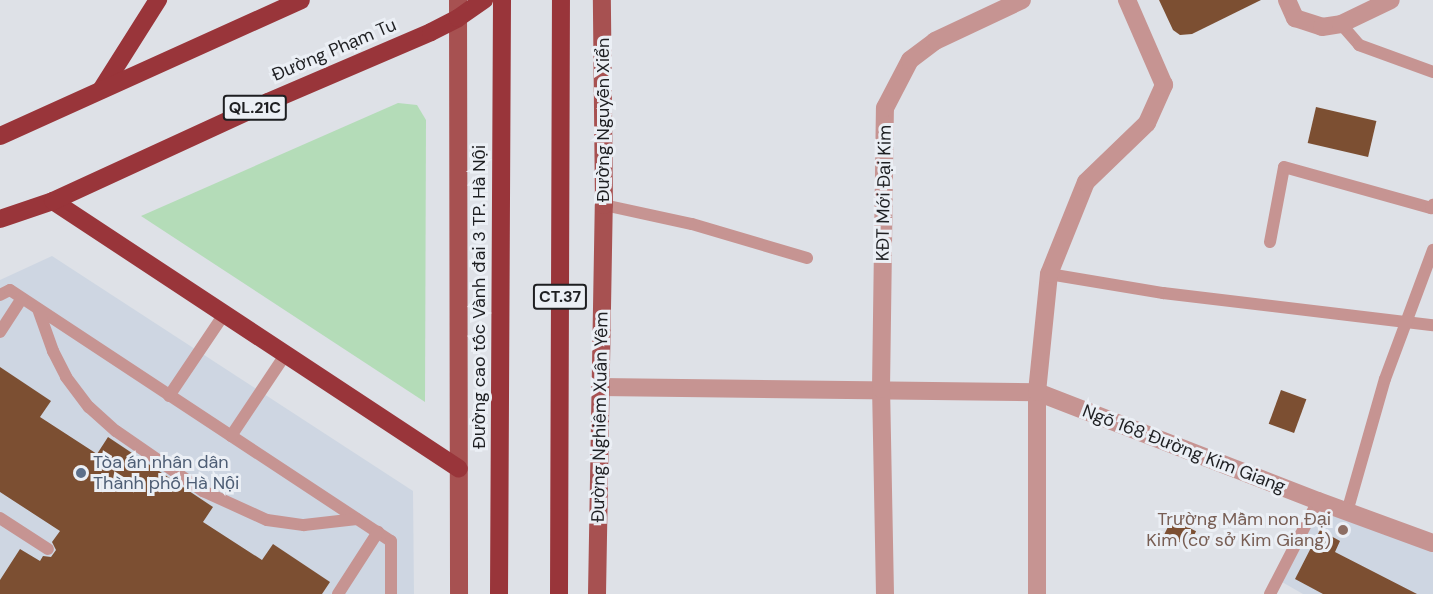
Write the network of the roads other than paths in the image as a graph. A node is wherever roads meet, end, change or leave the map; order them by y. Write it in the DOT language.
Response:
graph roads {
  1 [pos="158,0"];
  2 [pos="302,0"];
  3 [pos="484,0"];
  4 [pos="502,0"];
  5 [pos="561,0"];
  6 [pos="602,0"];
  7 [pos="1022,0"];
  8 [pos="1127,0"];
  9 [pos="1287,0"];
  10 [pos="1391,0"];
  11 [pos="458,9"];
  12 [pos="1341,24"];
  13 [pos="1433,72"];
  14 [pos="101,90"];
  15 [pos="0,136"];
  16 [pos="53,201"];
  17 [pos="604,205"];
  18 [pos="1433,205"];
  19 [pos="0,219"];
  20 [pos="603,240"];
  21 [pos="1270,242"];
  22 [pos="1433,250"];
  23 [pos="807,258"];
  24 [pos="1049,274"];
  25 [pos="5,292"];
  26 [pos="22,298"];
  27 [pos="38,309"];
  28 [pos="224,314"];
  29 [pos="1406,321"];
  30 [pos="1433,325"];
  31 [pos="0,332"];
  32 [pos="285,355"];
  33 [pos="600,387"];
  34 [pos="882,389"];
  35 [pos="1037,392"];
  36 [pos="170,396"];
  37 [pos="231,436"];
  38 [pos="459,469"];
  39 [pos="1318,501"];
  40 [pos="1347,512"];
  41 [pos="0,518"];
  42 [pos="357,519"];
  43 [pos="378,532"];
  44 [pos="1433,543"];
  45 [pos="48,549"];
  46 [pos="338,594"];
  47 [pos="391,594"];
  48 [pos="459,594"];
  49 [pos="499,594"];
  50 [pos="559,594"];
  51 [pos="597,594"];
  52 [pos="885,594"];
  53 [pos="1037,594"];
  54 [pos="1270,594"];
  1 -- 14 [label="highway"];
  2 -- 14 [label="highway"];
  3 -- 11 [label="highway, Đường Phạm Tu / QL.21C"];
  4 -- 49 [label="highway, Đường cao tốc Vành đai 3 TP. Hà Nội"];
  5 -- 50 [label="highway, CT.37"];
  6 -- 17 [label="main road, Đường Nguyễn Xiển"];
  7 -- 34 [label="street, KĐT Mới Đại Kim"];
  8 -- 24 [label="street"];
  9 -- 12 [label="street"];
  10 -- 12 [label="street"];
  11 -- 16 [label="highway, Đường Phạm Tu / QL.21C"];
  11 -- 38 [label="main road"];
  12 -- 13 [label="lane"];
  14 -- 15 [label="highway"];
  16 -- 19 [label="highway, Đường Phạm Tu / QL.21C"];
  16 -- 28 [label="highway"];
  17 -- 20 [label="main road, Đường Nguyễn Xiển"];
  17 -- 23 [label="lane"];
  18 -- 21 [label="lane"];
  20 -- 33 [label="main road, Đường Nghiêm Xuân Yêm"];
  22 -- 29 [label="lane"];
  24 -- 29 [label="lane"];
  24 -- 35 [label="street"];
  25 -- 26 [label="lane"];
  26 -- 27 [label="lane"];
  26 -- 31 [label="lane"];
  27 -- 36 [label="lane"];
  27 -- 42 [label="lane"];
  28 -- 32 [label="highway"];
  28 -- 36 [label="lane"];
  29 -- 30 [label="lane"];
  29 -- 40 [label="lane"];
  32 -- 37 [label="lane"];
  32 -- 38 [label="highway"];
  33 -- 34 [label="street"];
  33 -- 51 [label="main road, Đường Nghiêm Xuân Yêm"];
  34 -- 35 [label="street"];
  34 -- 52 [label="street, KĐT Mới Đại Kim"];
  35 -- 39 [label="street, Ngõ 168 Đường Kim Giang"];
  35 -- 53 [label="street"];
  36 -- 37 [label="lane"];
  37 -- 42 [label="lane"];
  38 -- 48 [label="main road"];
  39 -- 40 [label="street, Ngõ 168 Đường Kim Giang"];
  39 -- 54 [label="lane"];
  40 -- 44 [label="street, Ngõ 168 Đường Kim Giang"];
  41 -- 45 [label="lane"];
  42 -- 43 [label="lane"];
  43 -- 46 [label="lane"];
  43 -- 47 [label="lane"];
}
